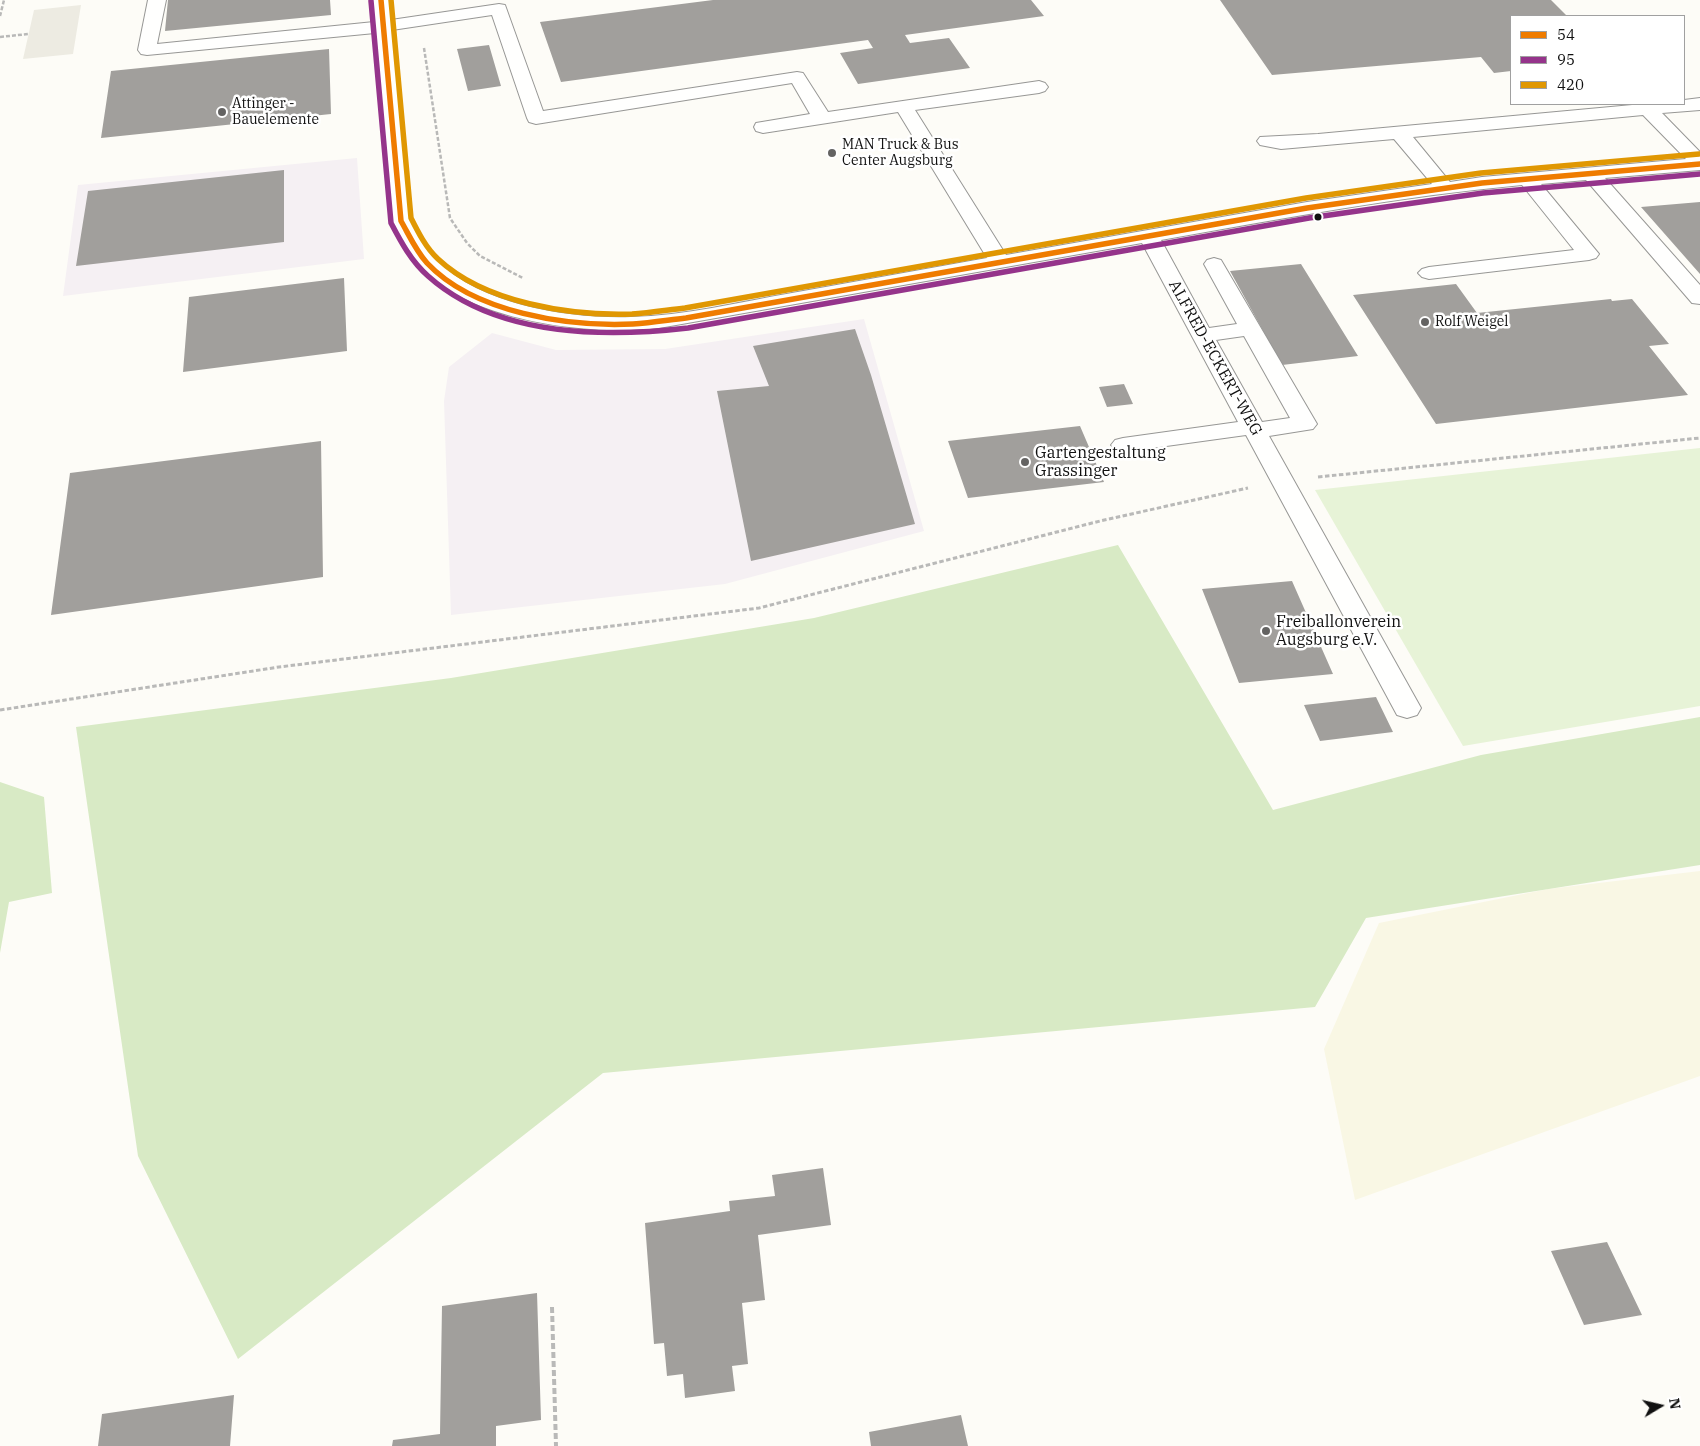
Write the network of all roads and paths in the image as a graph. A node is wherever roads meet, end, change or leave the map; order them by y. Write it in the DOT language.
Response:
graph roads {
  1 [pos="4,0"];
  2 [pos="157,0"];
  3 [pos="381,0"];
  4 [pos="0,16"];
  5 [pos="383,26"];
  6 [pos="28,34"];
  7 [pos="0,37"];
  8 [pos="1039,87"];
  9 [pos="1700,104"];
  10 [pos="903,106"];
  11 [pos="1648,109"];
  12 [pos="822,118"];
  13 [pos="763,127"];
  14 [pos="1399,132"];
  15 [pos="1267,141"];
  16 [pos="1700,164"];
  17 [pos="1591,174"];
  18 [pos="1527,180"];
  19 [pos="1445,188"];
  20 [pos="1148,236"];
  21 [pos="1000,263"];
  22 [pos="1214,264"];
  23 [pos="1429,273"];
  24 [pos="1700,298"];
  25 [pos="1251,329"];
  26 [pos="1202,335"];
  27 [pos="1254,428"];
  28 [pos="1700,438"];
  29 [pos="1123,445"];
  30 [pos="1281,481"];
  31 [pos="1407,708"];
  32 [pos="0,710"];
  33 [pos="552,1307"];
  34 [pos="556,1446"];
  1 -- 4 [label="path"];
  2 -- 5 [label="street"];
  3 -- 5 [label="street"];
  5 -- 12 [label="street"];
  5 -- 21 [label="street"];
  6 -- 7 [label="path"];
  8 -- 10 [label="street"];
  9 -- 11 [label="street"];
  10 -- 12 [label="street"];
  10 -- 21 [label="street"];
  11 -- 14 [label="street"];
  11 -- 16 [label="street"];
  12 -- 13 [label="street"];
  14 -- 15 [label="street"];
  14 -- 19 [label="street"];
  16 -- 17 [label="street"];
  17 -- 18 [label="street"];
  17 -- 24 [label="street"];
  18 -- 19 [label="street"];
  18 -- 23 [label="street"];
  19 -- 20 [label="street"];
  20 -- 21 [label="street"];
  20 -- 26 [label="street, ALFRED-ECKERT-WEG"];
  22 -- 25 [label="street"];
  25 -- 26 [label="street"];
  25 -- 27 [label="street"];
  26 -- 27 [label="street, ALFRED-ECKERT-WEG"];
  27 -- 29 [label="street"];
  27 -- 30 [label="street, ALFRED-ECKERT-WEG"];
  28 -- 30 [label="path"];
  30 -- 31 [label="street, ALFRED-ECKERT-WEG"];
  30 -- 32 [label="path"];
  33 -- 34 [label="path"];
}
